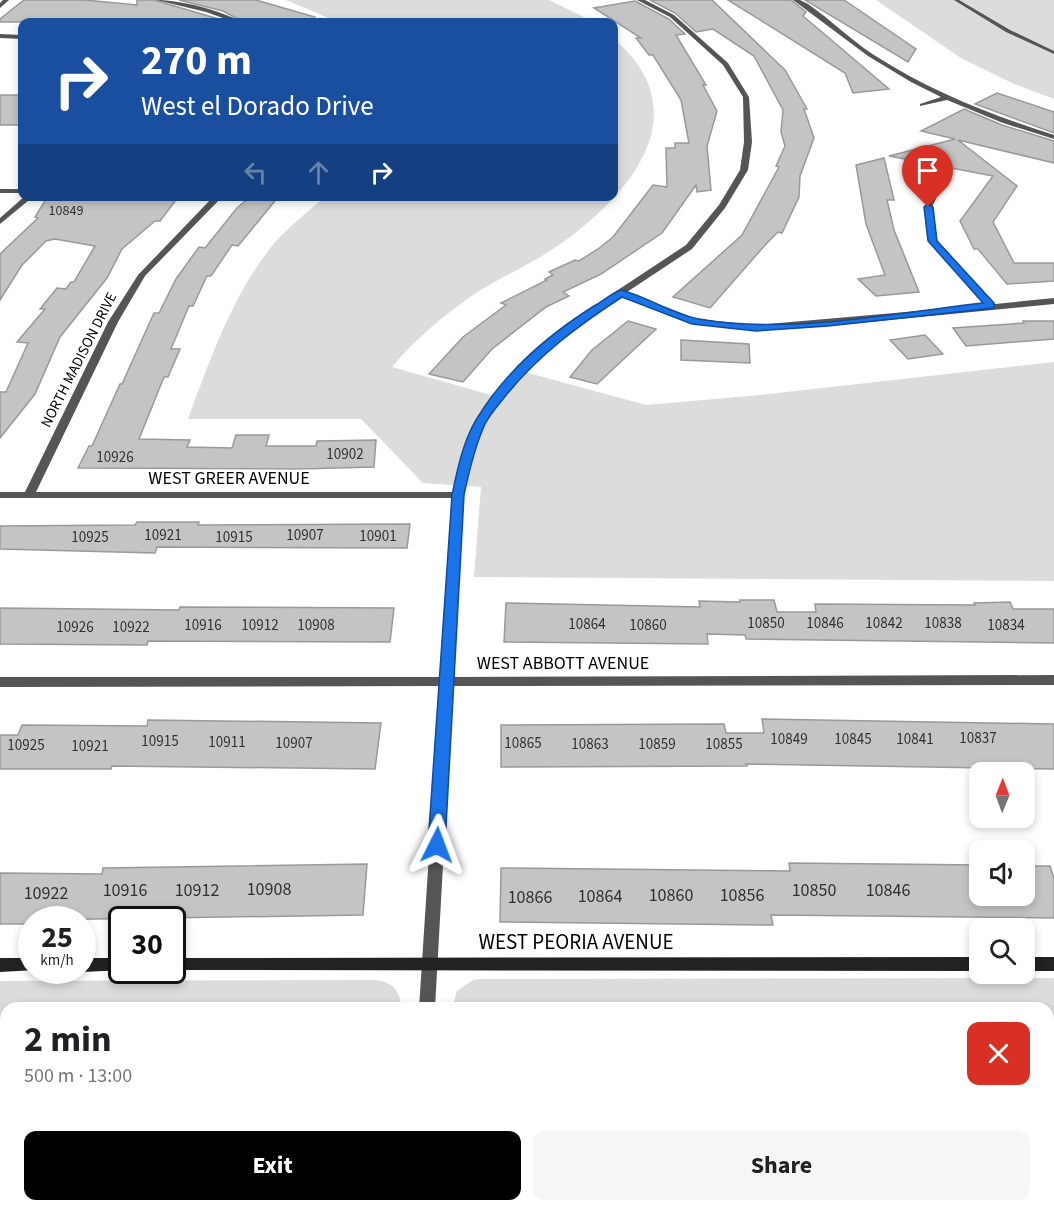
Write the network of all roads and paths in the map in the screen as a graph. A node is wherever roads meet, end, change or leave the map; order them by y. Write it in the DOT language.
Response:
graph roads {
  1 [pos="6,0"];
  2 [pos="159,0"];
  3 [pos="640,0"];
  4 [pos="796,0"];
  5 [pos="956,0"];
  6 [pos="0,6"];
  7 [pos="227,18"];
  8 [pos="0,36"];
  9 [pos="18,37"];
  10 [pos="1054,53"];
  11 [pos="946,98"];
  12 [pos="922,105"];
  13 [pos="1054,137"];
  14 [pos="938,186"];
  15 [pos="0,191"];
  16 [pos="18,191"];
  17 [pos="24,201"];
  18 [pos="214,201"];
  19 [pos="0,222"];
  20 [pos="621,293"];
  21 [pos="1054,301"];
  22 [pos="991,305"];
  23 [pos="0,495"];
  24 [pos="28,495"];
  25 [pos="458,495"];
  26 [pos="1054,680"];
  27 [pos="446,681"];
  28 [pos="0,682"];
  29 [pos="430,964"];
  30 [pos="969,964"];
  31 [pos="1035,964"];
  32 [pos="1054,964"];
  33 [pos="0,965"];
  34 [pos="18,965"];
  35 [pos="186,965"];
  36 [pos="427,1002"];
  1 -- 6 [label="street"];
  2 -- 7 [label="street"];
  3 -- 20 [label="street"];
  4 -- 11 [label="street"];
  5 -- 10 [label="lane"];
  8 -- 9 [label="street"];
  11 -- 12 [label="street"];
  11 -- 13 [label="street"];
  14 -- 22 [label="street"];
  15 -- 16 [label="street"];
  17 -- 19 [label="street"];
  18 -- 24 [label="street, NORTH MADISON DRIVE"];
  20 -- 22 [label="street"];
  20 -- 25 [label="street"];
  21 -- 22 [label="street"];
  23 -- 24 [label="street, WEST GREER AVENUE"];
  24 -- 25 [label="street, WEST GREER AVENUE"];
  25 -- 27 [label="street"];
  26 -- 27 [label="street, WEST ABBOTT AVENUE"];
  27 -- 28 [label="street, WEST ABBOTT AVENUE"];
  27 -- 29 [label="street"];
  29 -- 30 [label="street, WEST PEORIA AVENUE"];
  29 -- 35 [label="street, WEST PEORIA AVENUE"];
  29 -- 36 [label="street"];
  31 -- 32 [label="street"];
  33 -- 34 [label="street"];
}
